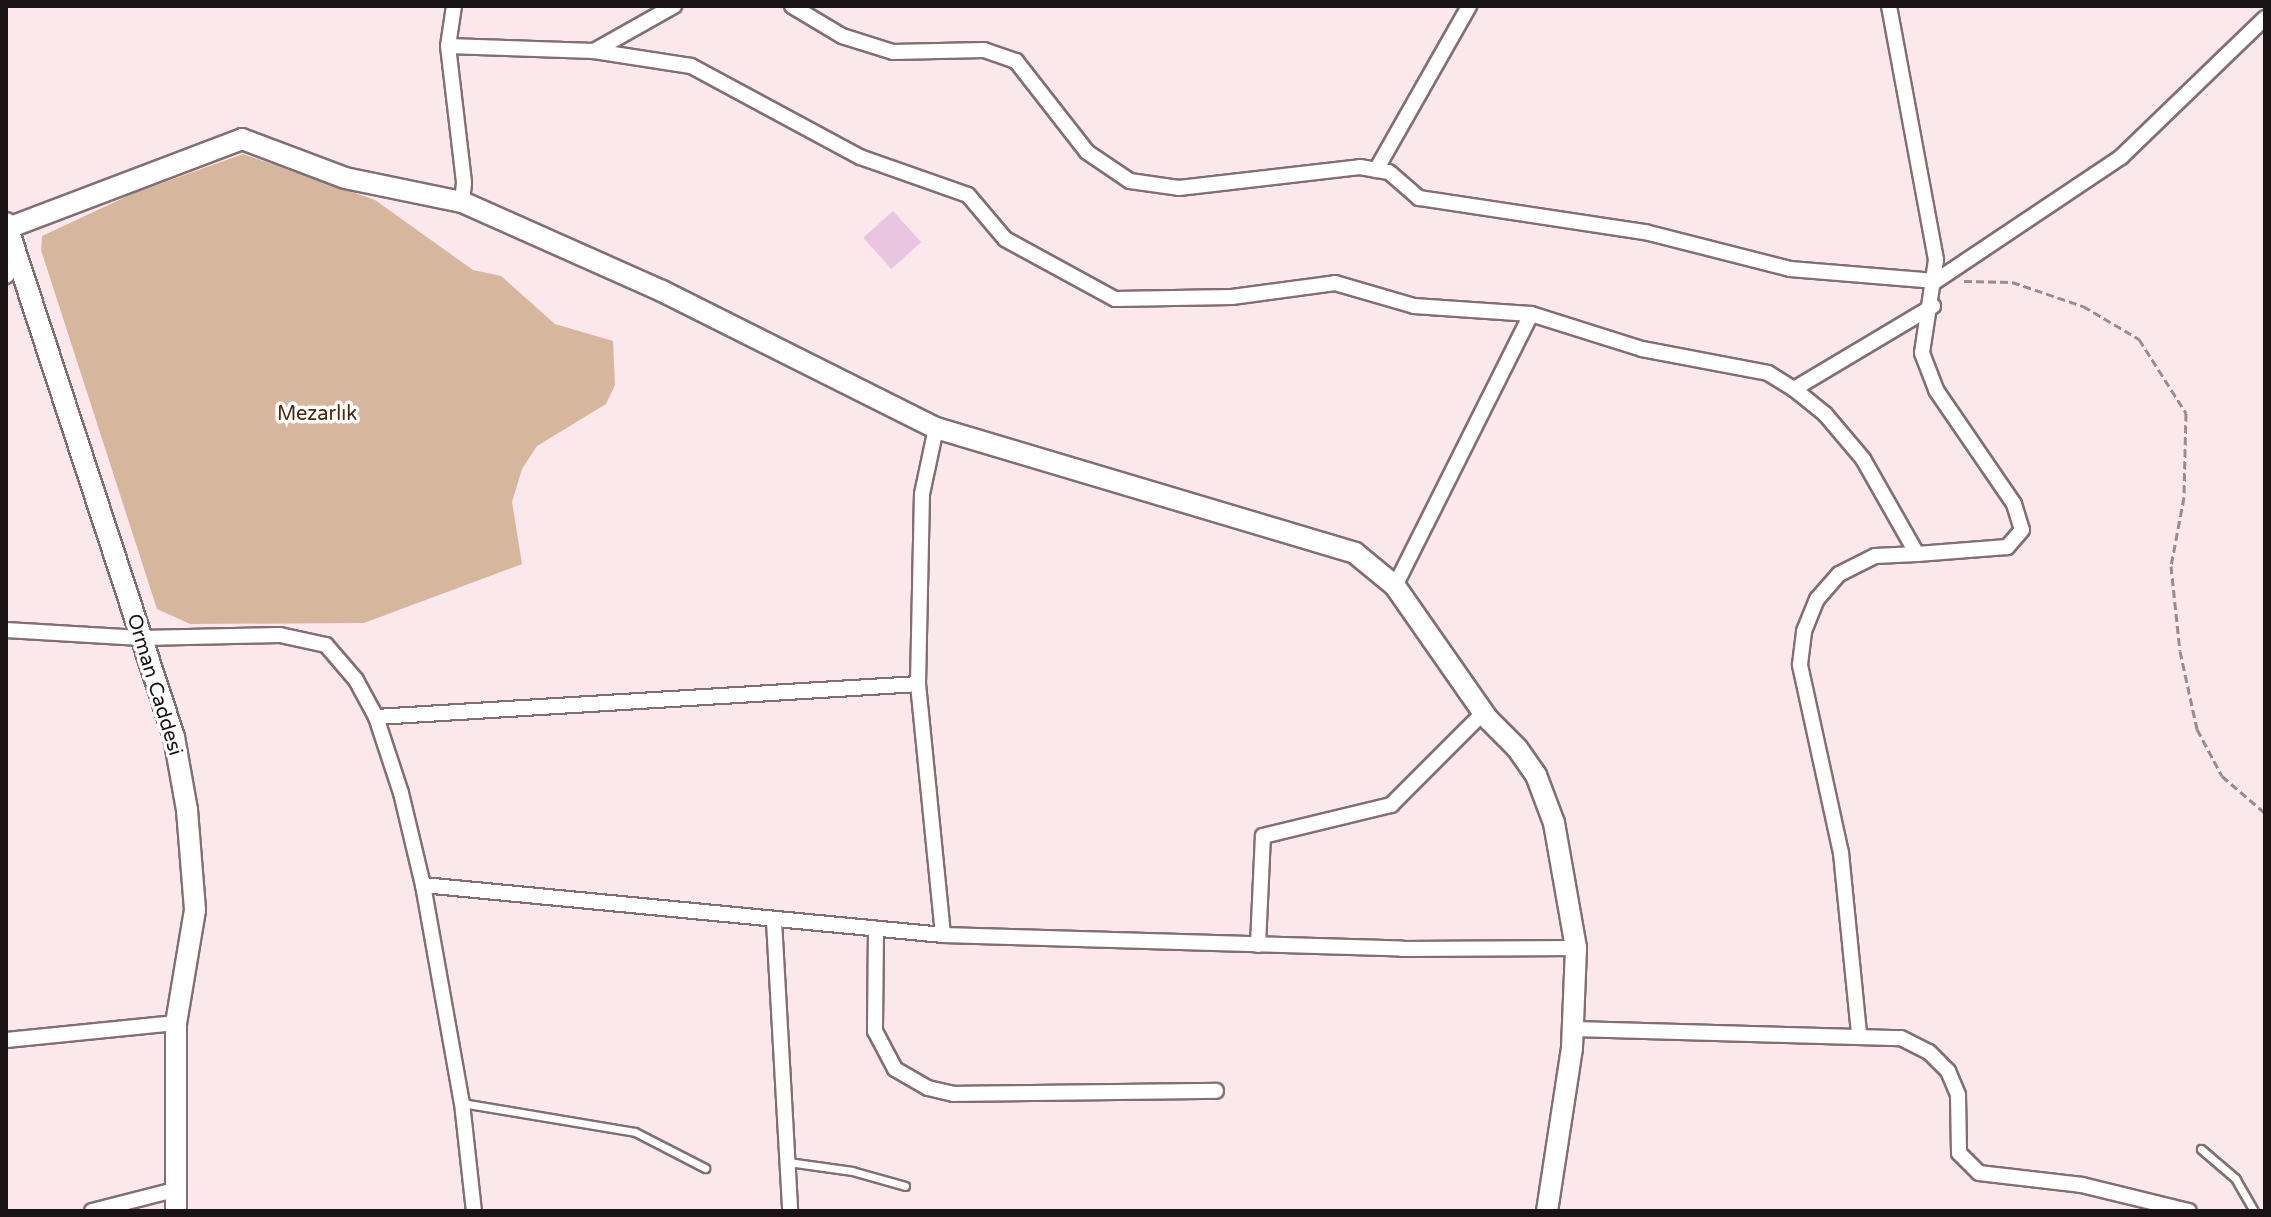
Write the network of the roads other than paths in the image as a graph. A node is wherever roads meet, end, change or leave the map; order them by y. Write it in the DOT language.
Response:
graph roads {
  1 [pos="454,6"];
  2 [pos="674,6"];
  3 [pos="792,6"];
  4 [pos="1469,6"];
  5 [pos="1889,6"];
  6 [pos="2265,18"];
  7 [pos="448,46"];
  8 [pos="594,51"];
  9 [pos="1376,170"];
  10 [pos="462,202"];
  11 [pos="7,226"];
  12 [pos="12,270"];
  13 [pos="1936,281"];
  14 [pos="1933,306"];
  15 [pos="1531,314"];
  16 [pos="1794,389"];
  17 [pos="936,428"];
  18 [pos="1917,554"];
  19 [pos="1395,586"];
  20 [pos="6,630"];
  21 [pos="141,638"];
  22 [pos="918,684"];
  23 [pos="1483,713"];
  24 [pos="376,717"];
  25 [pos="423,885"];
  26 [pos="774,921"];
  27 [pos="876,931"];
  28 [pos="943,935"];
  29 [pos="1258,945"];
  30 [pos="1576,948"];
  31 [pos="176,1023"];
  32 [pos="1574,1029"];
  33 [pos="1859,1034"];
  34 [pos="6,1040"];
  35 [pos="1216,1091"];
  36 [pos="462,1103"];
  37 [pos="2201,1149"];
  38 [pos="786,1162"];
  39 [pos="705,1168"];
  40 [pos="905,1186"];
  41 [pos="178,1189"];
  42 [pos="92,1211"];
  43 [pos="176,1211"];
  44 [pos="474,1211"];
  45 [pos="790,1211"];
  46 [pos="1547,1211"];
  47 [pos="2189,1211"];
  48 [pos="2254,1211"];
  1 -- 7 [label="street"];
  2 -- 8 [label="street"];
  3 -- 9 [label="street"];
  4 -- 9 [label="street"];
  5 -- 13 [label="street"];
  6 -- 13 [label="street"];
  7 -- 8 [label="street"];
  7 -- 10 [label="street"];
  8 -- 15 [label="street"];
  9 -- 13 [label="street"];
  10 -- 11 [label="street"];
  10 -- 17 [label="street"];
  11 -- 12 [label="street, Orman Caddesi"];
  12 -- 21 [label="street, Orman Caddesi"];
  13 -- 14 [label="street"];
  14 -- 16 [label="street"];
  14 -- 18 [label="street"];
  15 -- 16 [label="street"];
  15 -- 19 [label="street"];
  16 -- 18 [label="street"];
  17 -- 19 [label="street"];
  17 -- 22 [label="street"];
  18 -- 33 [label="street"];
  19 -- 23 [label="street"];
  20 -- 21 [label="street"];
  21 -- 24 [label="street"];
  21 -- 31 [label="street, Orman Caddesi"];
  22 -- 24 [label="street"];
  22 -- 28 [label="street"];
  23 -- 29 [label="street"];
  23 -- 30 [label="street"];
  24 -- 25 [label="street"];
  25 -- 26 [label="street"];
  25 -- 36 [label="street"];
  26 -- 27 [label="street"];
  26 -- 38 [label="street"];
  27 -- 28 [label="street"];
  27 -- 35 [label="street"];
  28 -- 29 [label="street"];
  29 -- 30 [label="street"];
  30 -- 32 [label="street"];
  31 -- 34 [label="street"];
  31 -- 41 [label="street, Orman Caddesi"];
  32 -- 33 [label="street"];
  32 -- 46 [label="street"];
  33 -- 47 [label="street"];
  36 -- 39 [label="lane"];
  36 -- 44 [label="street"];
  37 -- 48 [label="lane"];
  38 -- 40 [label="lane"];
  38 -- 45 [label="street"];
  41 -- 42 [label="street"];
  41 -- 43 [label="street, Orman Caddesi"];
}
